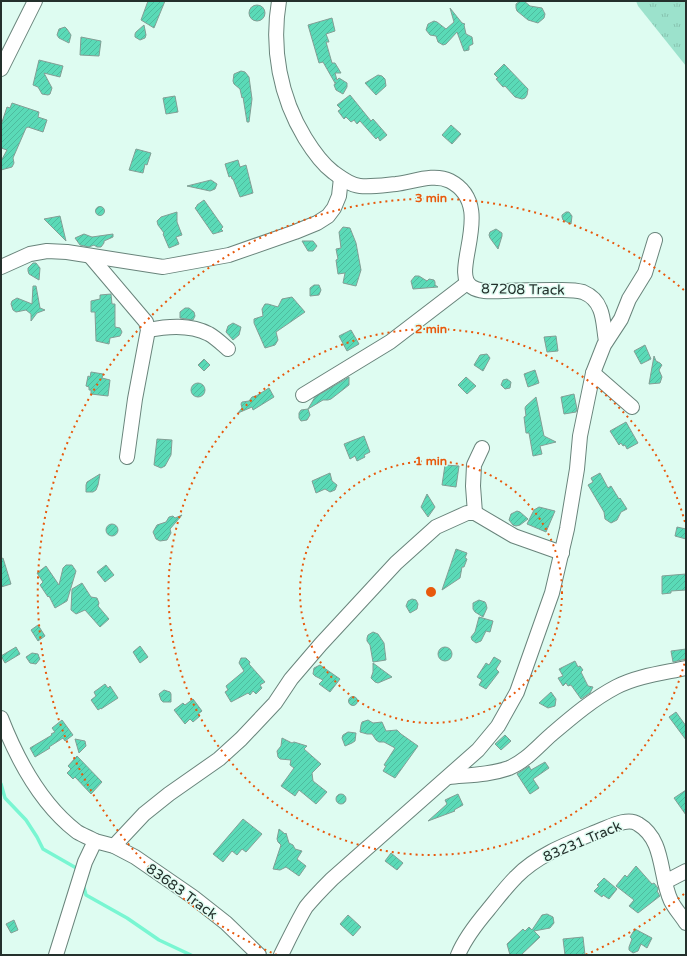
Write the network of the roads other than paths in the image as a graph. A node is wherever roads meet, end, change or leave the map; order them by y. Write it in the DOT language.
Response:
graph roads {
  1 [pos="35,1"];
  2 [pos="279,1"];
  3 [pos="1,69"];
  4 [pos="341,178"];
  5 [pos="655,240"];
  6 [pos="90,256"];
  7 [pos="1,267"];
  8 [pos="467,283"];
  9 [pos="148,330"];
  10 [pos="606,341"];
  11 [pos="228,349"];
  12 [pos="593,373"];
  13 [pos="303,395"];
  14 [pos="632,407"];
  15 [pos="482,448"];
  16 [pos="127,457"];
  17 [pos="475,513"];
  18 [pos="562,553"];
  19 [pos="686,668"];
  20 [pos="1,718"];
  21 [pos="449,777"];
  22 [pos="95,840"];
  23 [pos="114,846"];
  24 [pos="686,871"];
  25 [pos="665,882"];
  26 [pos="686,923"];
  27 [pos="56,955"];
  28 [pos="260,955"];
  29 [pos="281,955"];
  30 [pos="458,955"];
  1 -- 3 [label="street"];
  2 -- 4 [label="street, 87208 Track"];
  4 -- 6 [label="street"];
  4 -- 8 [label="street, 87208 Track"];
  5 -- 10 [label="street"];
  6 -- 7 [label="street"];
  6 -- 9 [label="street"];
  8 -- 10 [label="street, 87208 Track"];
  8 -- 13 [label="street"];
  9 -- 11 [label="street"];
  9 -- 16 [label="street"];
  10 -- 12 [label="street"];
  12 -- 14 [label="street"];
  12 -- 18 [label="street"];
  15 -- 17 [label="street"];
  17 -- 18 [label="street"];
  17 -- 23 [label="street"];
  18 -- 21 [label="street"];
  19 -- 21 [label="street"];
  20 -- 22 [label="street, 83683 Track"];
  21 -- 29 [label="street"];
  22 -- 23 [label="street, 83683 Track"];
  22 -- 27 [label="street"];
  23 -- 28 [label="street, 83683 Track"];
  24 -- 25 [label="street"];
  25 -- 26 [label="street, 83231 Track"];
  25 -- 30 [label="street, 83231 Track"];
}
